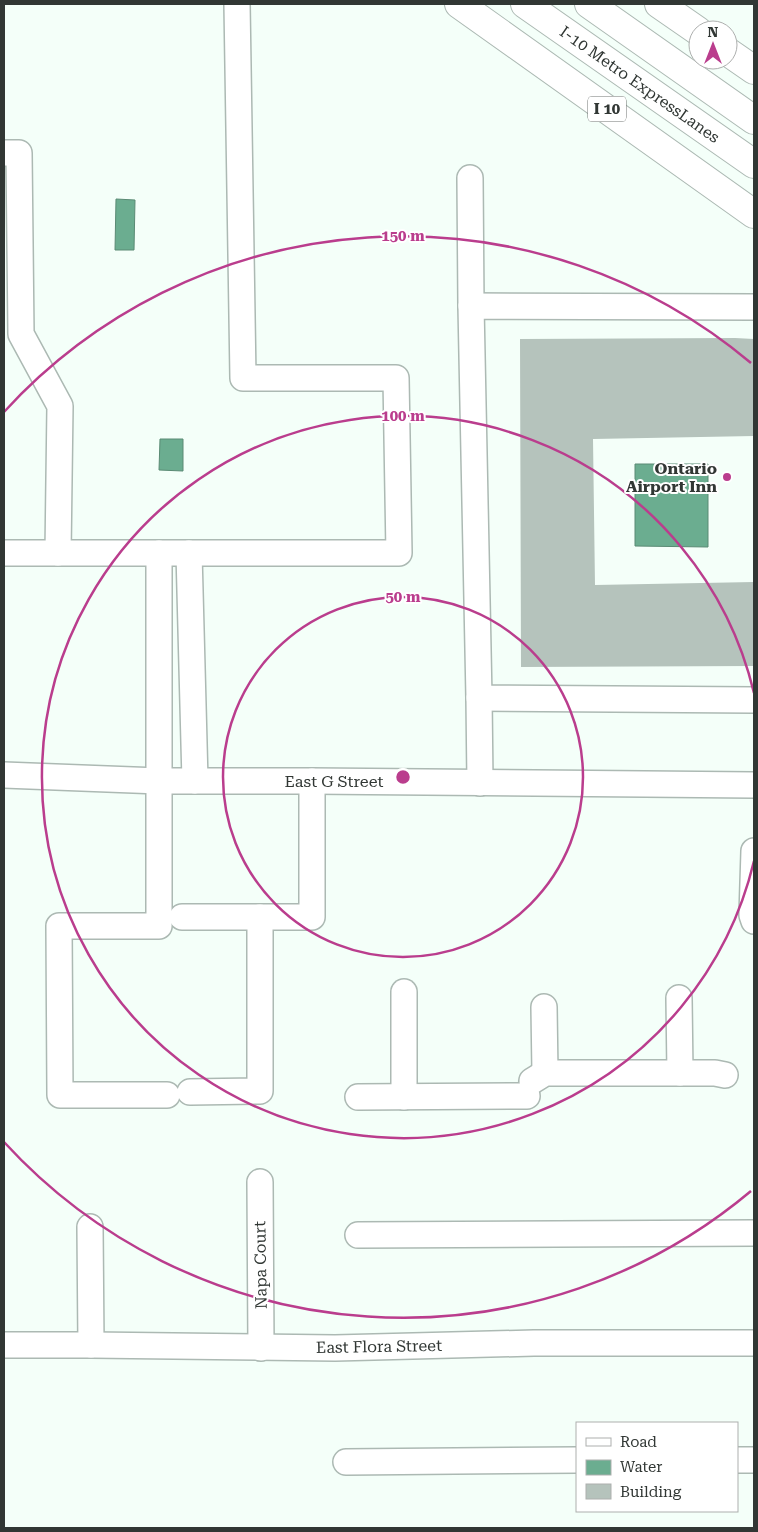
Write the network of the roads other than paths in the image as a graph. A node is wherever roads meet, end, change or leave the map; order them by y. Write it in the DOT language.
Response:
graph roads {
  1 [pos="237,4"];
  2 [pos="459,4"];
  3 [pos="525,4"];
  4 [pos="589,4"];
  5 [pos="658,4"];
  6 [pos="688,24"];
  7 [pos="738,59"];
  8 [pos="754,70"];
  9 [pos="754,120"];
  10 [pos="4,153"];
  11 [pos="754,164"];
  12 [pos="470,178"];
  13 [pos="754,214"];
  14 [pos="470,306"];
  15 [pos="754,306"];
  16 [pos="4,553"];
  17 [pos="58,553"];
  18 [pos="159,553"];
  19 [pos="189,553"];
  20 [pos="160,632"];
  21 [pos="190,632"];
  22 [pos="479,698"];
  23 [pos="754,700"];
  24 [pos="4,775"];
  25 [pos="195,780"];
  26 [pos="312,780"];
  27 [pos="159,781"];
  28 [pos="480,782"];
  29 [pos="754,785"];
  30 [pos="754,851"];
  31 [pos="182,917"];
  32 [pos="260,917"];
  33 [pos="753,918"];
  34 [pos="404,992"];
  35 [pos="679,998"];
  36 [pos="544,1007"];
  37 [pos="680,1072"];
  38 [pos="724,1075"];
  39 [pos="535,1084"];
  40 [pos="358,1096"];
  41 [pos="404,1096"];
  42 [pos="260,1182"];
  43 [pos="90,1226"];
  44 [pos="754,1233"];
  45 [pos="358,1234"];
  46 [pos="754,1343"];
  47 [pos="91,1344"];
  48 [pos="4,1346"];
  49 [pos="261,1348"];
  50 [pos="576,1460"];
  51 [pos="738,1460"];
  52 [pos="754,1460"];
  53 [pos="346,1462"];
  1 -- 19 [label="street"];
  2 -- 13 [label="highway, I 10"];
  3 -- 11 [label="highway, I-10 Metro ExpressLanes"];
  4 -- 9 [label="highway"];
  5 -- 6 [label="highway"];
  7 -- 8 [label="highway"];
  10 -- 17 [label="street"];
  12 -- 14 [label="street"];
  14 -- 15 [label="street"];
  14 -- 22 [label="street"];
  16 -- 17 [label="street"];
  17 -- 18 [label="street"];
  18 -- 19 [label="street"];
  18 -- 20 [label="street"];
  19 -- 21 [label="street"];
  20 -- 21 [label="street"];
  20 -- 27 [label="street"];
  21 -- 25 [label="street"];
  22 -- 23 [label="street"];
  22 -- 28 [label="street"];
  24 -- 27 [label="street, East G Street"];
  25 -- 26 [label="street, East G Street"];
  25 -- 27 [label="street, East G Street"];
  26 -- 28 [label="street, East G Street"];
  26 -- 32 [label="street"];
  27 -- 32 [label="street"];
  28 -- 29 [label="street, East G Street"];
  30 -- 33 [label="street"];
  31 -- 32 [label="street"];
  34 -- 41 [label="street"];
  35 -- 37 [label="street"];
  36 -- 39 [label="street"];
  37 -- 38 [label="street"];
  37 -- 39 [label="street"];
  39 -- 41 [label="street"];
  40 -- 41 [label="street"];
  42 -- 49 [label="street, Napa Court"];
  43 -- 47 [label="street"];
  44 -- 45 [label="street"];
  46 -- 49 [label="street, East Flora Street"];
  47 -- 48 [label="street, East Flora Street"];
  47 -- 49 [label="street, East Flora Street"];
  50 -- 53 [label="street"];
  51 -- 52 [label="street"];
}
